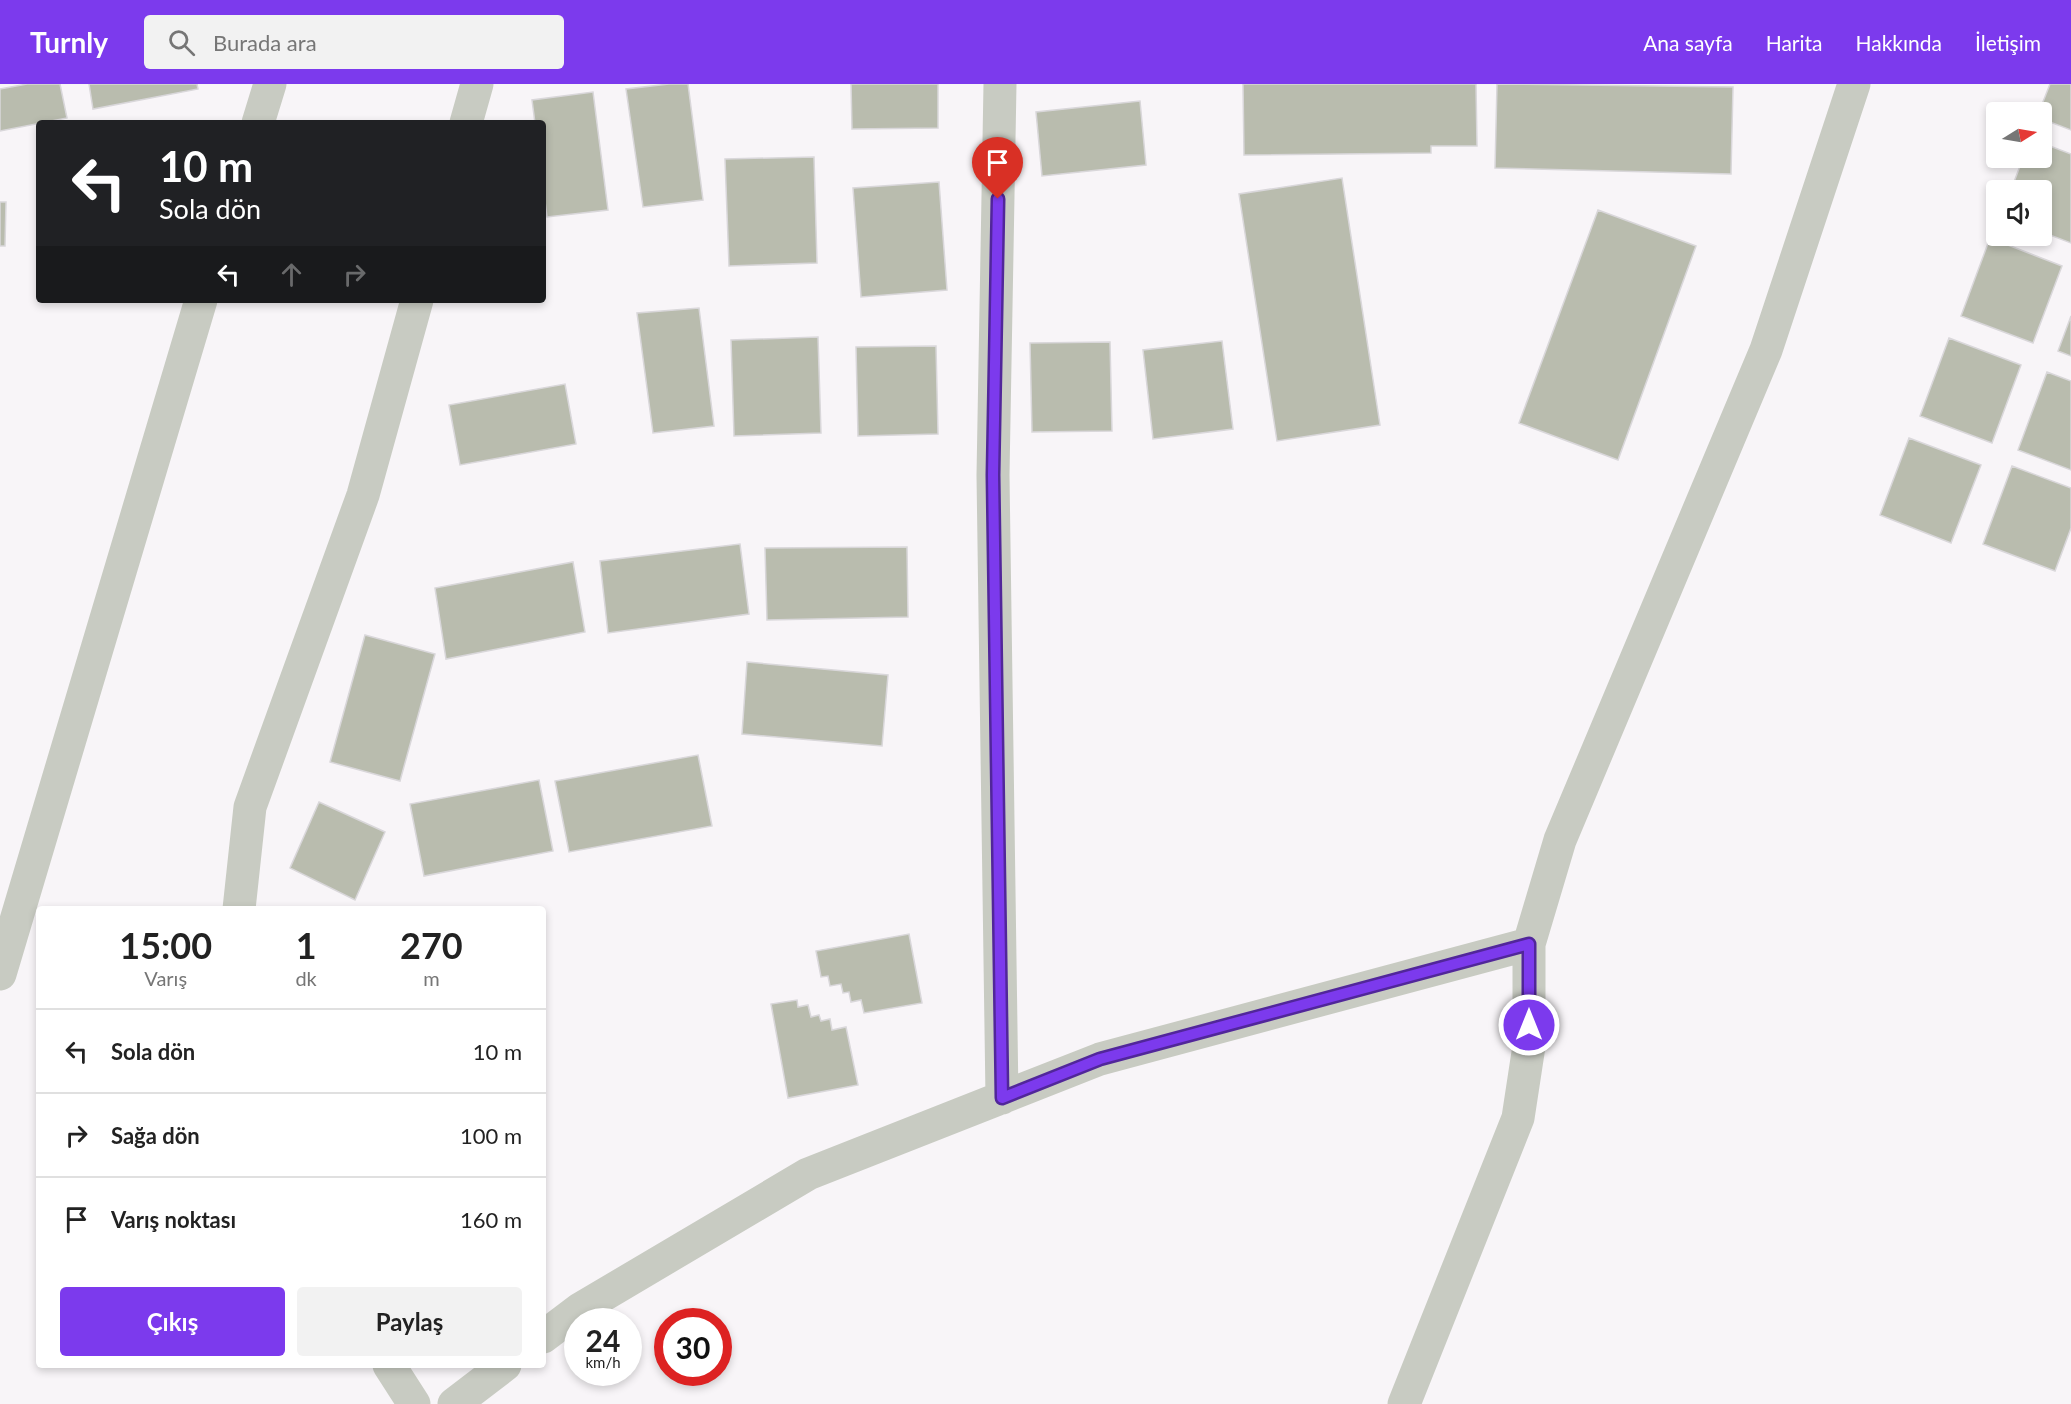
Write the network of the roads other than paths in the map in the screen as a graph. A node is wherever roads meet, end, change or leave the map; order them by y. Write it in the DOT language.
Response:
graph roads {
  1 [pos="270,84"];
  2 [pos="477,84"];
  3 [pos="1000,84"];
  4 [pos="1854,84"];
  5 [pos="259,120"];
  6 [pos="467,120"];
  7 [pos="200,303"];
  8 [pos="416,303"];
  9 [pos="239,906"];
  10 [pos="1529,944"];
  11 [pos="0,974"];
  12 [pos="1002,1098"];
  13 [pos="546,1334"];
  14 [pos="391,1368"];
  15 [pos="501,1368"];
  16 [pos="414,1404"];
  17 [pos="453,1404"];
  18 [pos="1404,1404"];
  1 -- 5 [label="street"];
  2 -- 6 [label="street"];
  3 -- 12 [label="street"];
  4 -- 10 [label="street"];
  7 -- 11 [label="street"];
  8 -- 9 [label="street"];
  10 -- 12 [label="street"];
  10 -- 18 [label="street"];
  12 -- 13 [label="street"];
  14 -- 16 [label="street"];
  15 -- 17 [label="street"];
}
